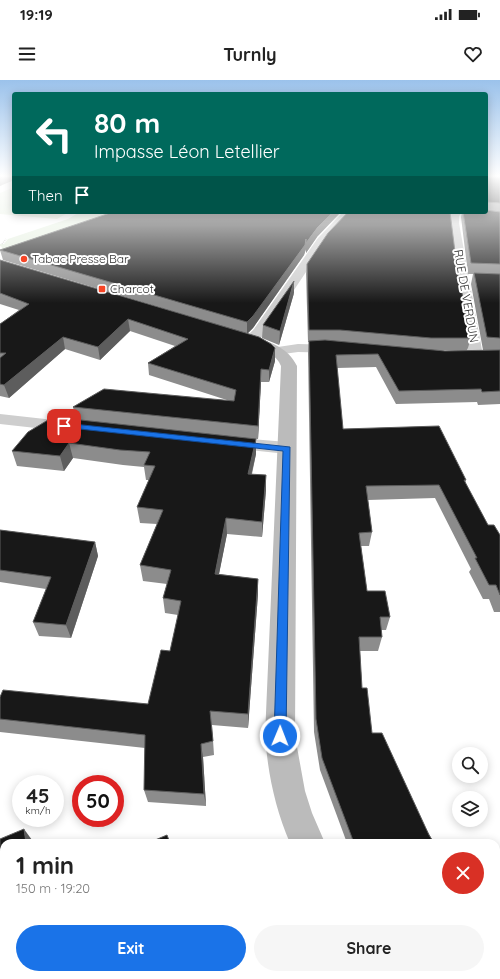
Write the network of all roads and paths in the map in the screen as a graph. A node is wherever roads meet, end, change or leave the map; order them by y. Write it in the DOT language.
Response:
graph roads {
  1 [pos="342,219"];
  2 [pos="454,219"];
  3 [pos="6,239"];
  4 [pos="2,244"];
  5 [pos="230,335"];
  6 [pos="249,341"];
  7 [pos="355,350"];
  8 [pos="276,351"];
  9 [pos="461,357"];
  10 [pos="0,419"];
  11 [pos="87,428"];
  12 [pos="206,441"];
  13 [pos="287,448"];
  14 [pos="306,839"];
  1 -- 6 [label="street"];
  2 -- 9 [label="street, RUE DE VERDUN"];
  3 -- 4 [label="path"];
  5 -- 6 [label="main road"];
  6 -- 8 [label="main road"];
  7 -- 8 [label="street"];
  8 -- 13 [label="main road"];
  10 -- 11 [label="street"];
  12 -- 13 [label="street"];
  13 -- 14 [label="main road"];
}
